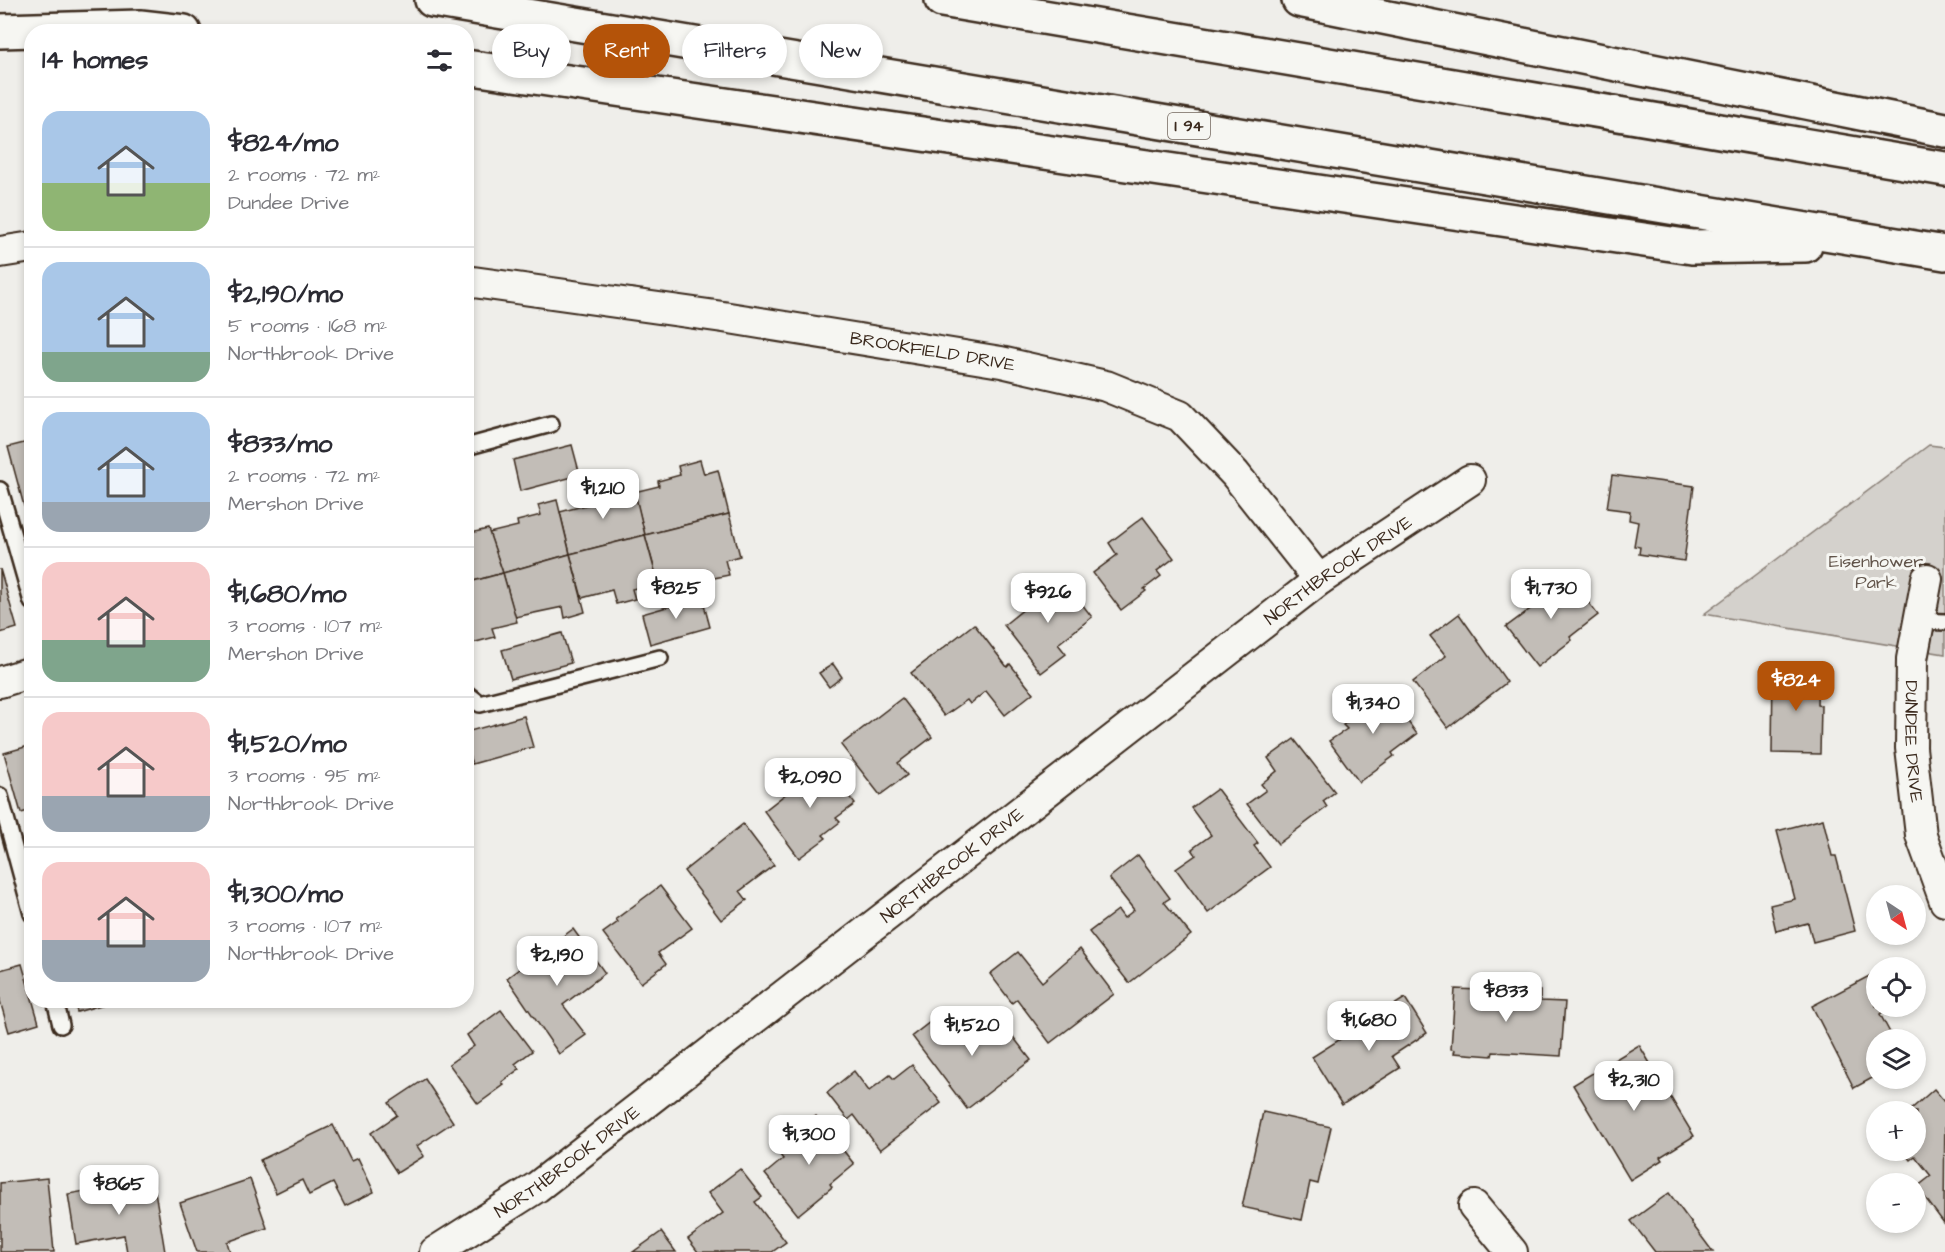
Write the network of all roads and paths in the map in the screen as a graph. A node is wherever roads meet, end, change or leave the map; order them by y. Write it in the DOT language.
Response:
graph roads {
  1 [pos="432,0"];
  2 [pos="942,0"];
  3 [pos="1299,0"];
  4 [pos="24,30"];
  5 [pos="0,31"];
  6 [pos="474,68"];
  7 [pos="1945,130"];
  8 [pos="1945,169"];
  9 [pos="1889,244"];
  10 [pos="24,248"];
  11 [pos="0,252"];
  12 [pos="1945,253"];
  13 [pos="474,282"];
  14 [pos="551,424"];
  15 [pos="474,445"];
  16 [pos="1470,480"];
  17 [pos="0,490"];
  18 [pos="24,574"];
  19 [pos="1927,579"];
  20 [pos="1319,580"];
  21 [pos="1931,621"];
  22 [pos="660,658"];
  23 [pos="24,674"];
  24 [pos="0,682"];
  25 [pos="474,699"];
  26 [pos="0,796"];
  27 [pos="24,884"];
  28 [pos="1945,901"];
  29 [pos="57,1008"];
  30 [pos="61,1025"];
  31 [pos="1474,1206"];
  32 [pos="435,1252"];
  33 [pos="1512,1252"];
  1 -- 9 [label="highway, I 94"];
  2 -- 8 [label="highway"];
  3 -- 7 [label="highway"];
  4 -- 5 [label="highway"];
  6 -- 9 [label="highway"];
  9 -- 12 [label="highway, I 94"];
  10 -- 11 [label="street"];
  13 -- 20 [label="street, BROOKFIELD DRIVE"];
  14 -- 15 [label="lane"];
  16 -- 20 [label="street, NORTHBROOK DRIVE"];
  17 -- 18 [label="lane"];
  19 -- 21 [label="street, DUNDEE DRIVE"];
  20 -- 32 [label="street, NORTHBROOK DRIVE"];
  21 -- 28 [label="street, DUNDEE DRIVE"];
  22 -- 25 [label="lane"];
  23 -- 24 [label="street"];
  26 -- 27 [label="lane"];
  29 -- 30 [label="lane"];
  31 -- 33 [label="street"];
}
